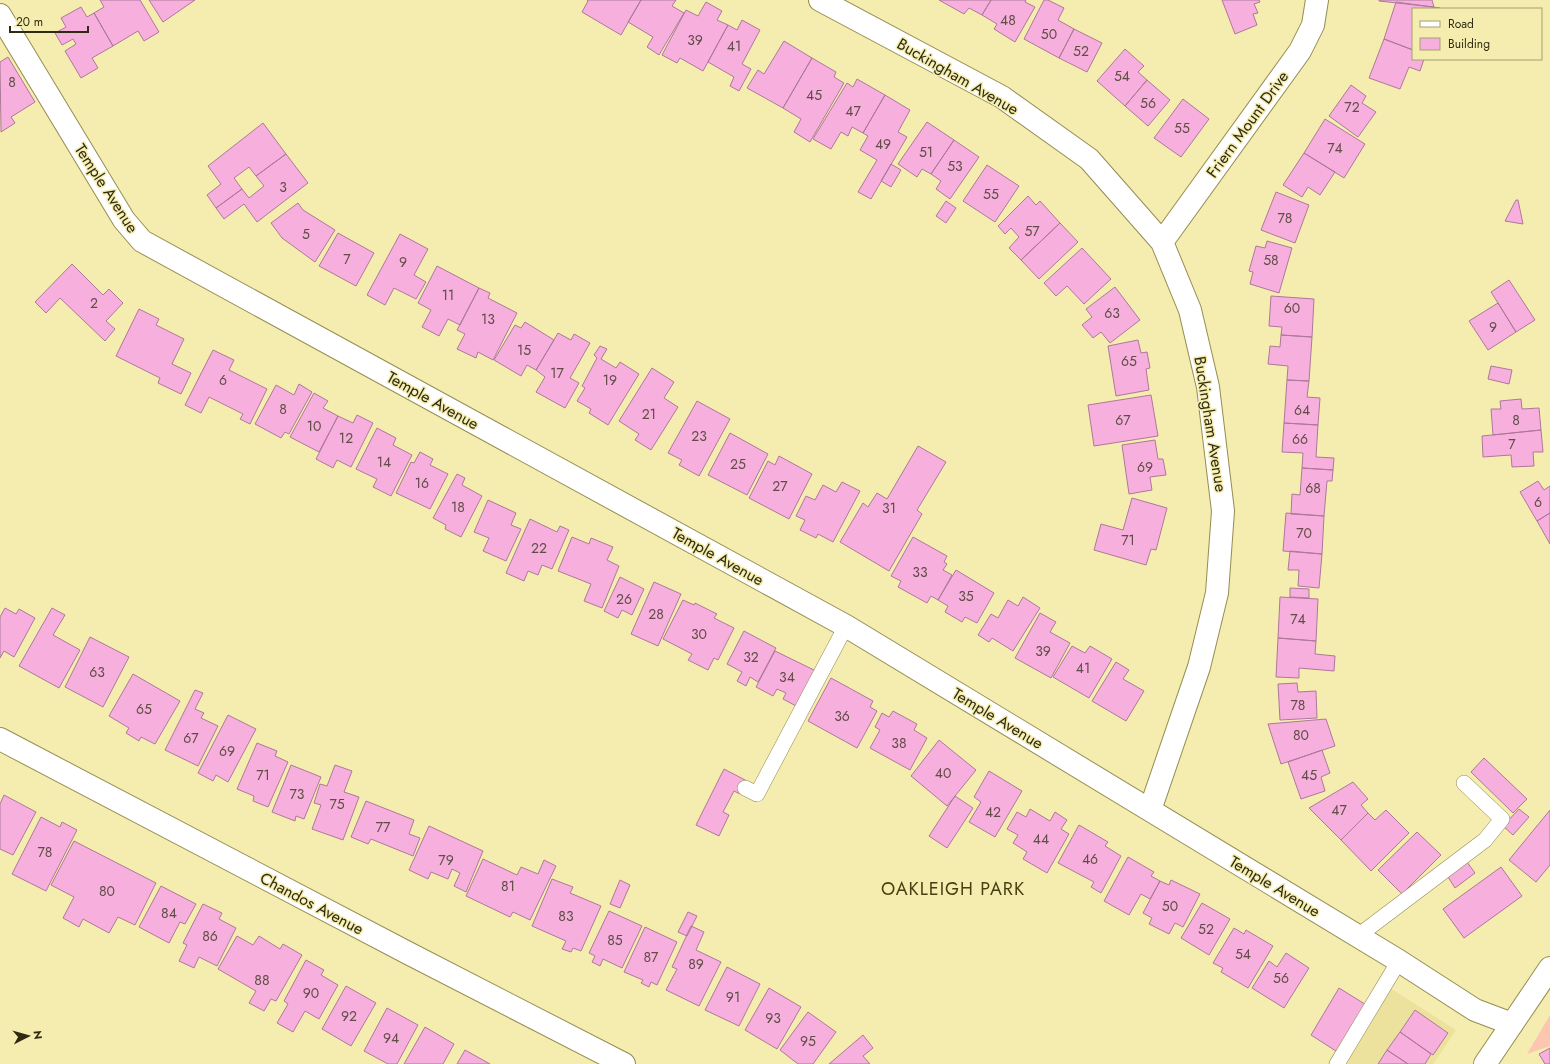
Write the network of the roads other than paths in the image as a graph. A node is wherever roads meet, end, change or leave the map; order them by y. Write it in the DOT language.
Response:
graph roads {
  1 [pos="820,0"];
  2 [pos="1317,0"];
  3 [pos="0,15"];
  4 [pos="1162,242"];
  5 [pos="846,626"];
  6 [pos="0,740"];
  7 [pos="1464,783"];
  8 [pos="745,788"];
  9 [pos="1150,810"];
  10 [pos="1358,936"];
  11 [pos="1399,961"];
  12 [pos="1550,968"];
  13 [pos="1512,1024"];
  14 [pos="1486,1063"];
  15 [pos="624,1064"];
  16 [pos="1337,1064"];
  1 -- 4 [label="street, Buckingham Avenue"];
  2 -- 4 [label="street, Friern Mount Drive"];
  3 -- 5 [label="street, Temple Avenue"];
  4 -- 9 [label="street, Buckingham Avenue"];
  5 -- 8 [label="lane"];
  5 -- 9 [label="street, Temple Avenue"];
  6 -- 15 [label="street, Chandos Avenue"];
  7 -- 10 [label="lane"];
  9 -- 10 [label="street, Temple Avenue"];
  10 -- 11 [label="street, Temple Avenue"];
  11 -- 13 [label="street, Temple Avenue"];
  11 -- 16 [label="lane"];
  12 -- 13 [label="street"];
  13 -- 14 [label="street"];
}
